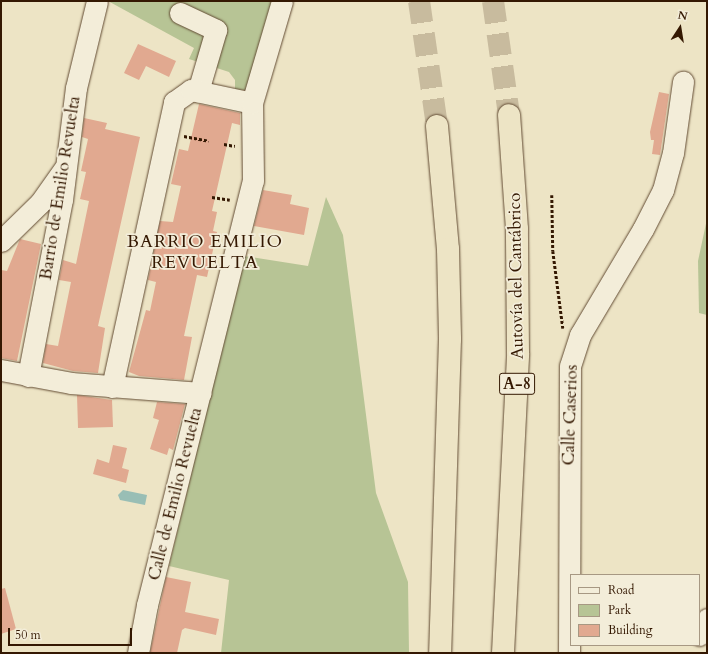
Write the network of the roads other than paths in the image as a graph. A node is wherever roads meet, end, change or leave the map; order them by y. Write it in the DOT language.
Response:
graph roads {
  1 [pos="97,1"];
  2 [pos="282,1"];
  3 [pos="180,13"];
  4 [pos="683,82"];
  5 [pos="198,91"];
  6 [pos="252,103"];
  7 [pos="509,115"];
  8 [pos="437,126"];
  9 [pos="64,169"];
  10 [pos="1,241"];
  11 [pos="1,370"];
  12 [pos="28,376"];
  13 [pos="112,387"];
  14 [pos="201,393"];
  15 [pos="707,619"];
  16 [pos="700,633"];
  17 [pos="138,653"];
  18 [pos="440,653"];
  19 [pos="504,653"];
  20 [pos="569,653"];
  1 -- 9 [label="street, Barrio de Emilio Revuelta"];
  2 -- 6 [label="street"];
  3 -- 5 [label="street"];
  4 -- 20 [label="street, Calle Caserios"];
  5 -- 6 [label="street"];
  5 -- 13 [label="street"];
  6 -- 14 [label="street"];
  7 -- 19 [label="highway, Autovía del Cantábrico / A-8"];
  8 -- 18 [label="highway"];
  9 -- 10 [label="street"];
  9 -- 12 [label="street, Barrio de Emilio Revuelta"];
  11 -- 12 [label="street, Calle de Emilio Revuelta"];
  12 -- 13 [label="street, Calle de Emilio Revuelta"];
  13 -- 14 [label="street, Calle de Emilio Revuelta"];
  14 -- 17 [label="street, Calle de Emilio Revuelta"];
  15 -- 16 [label="street"];
}
